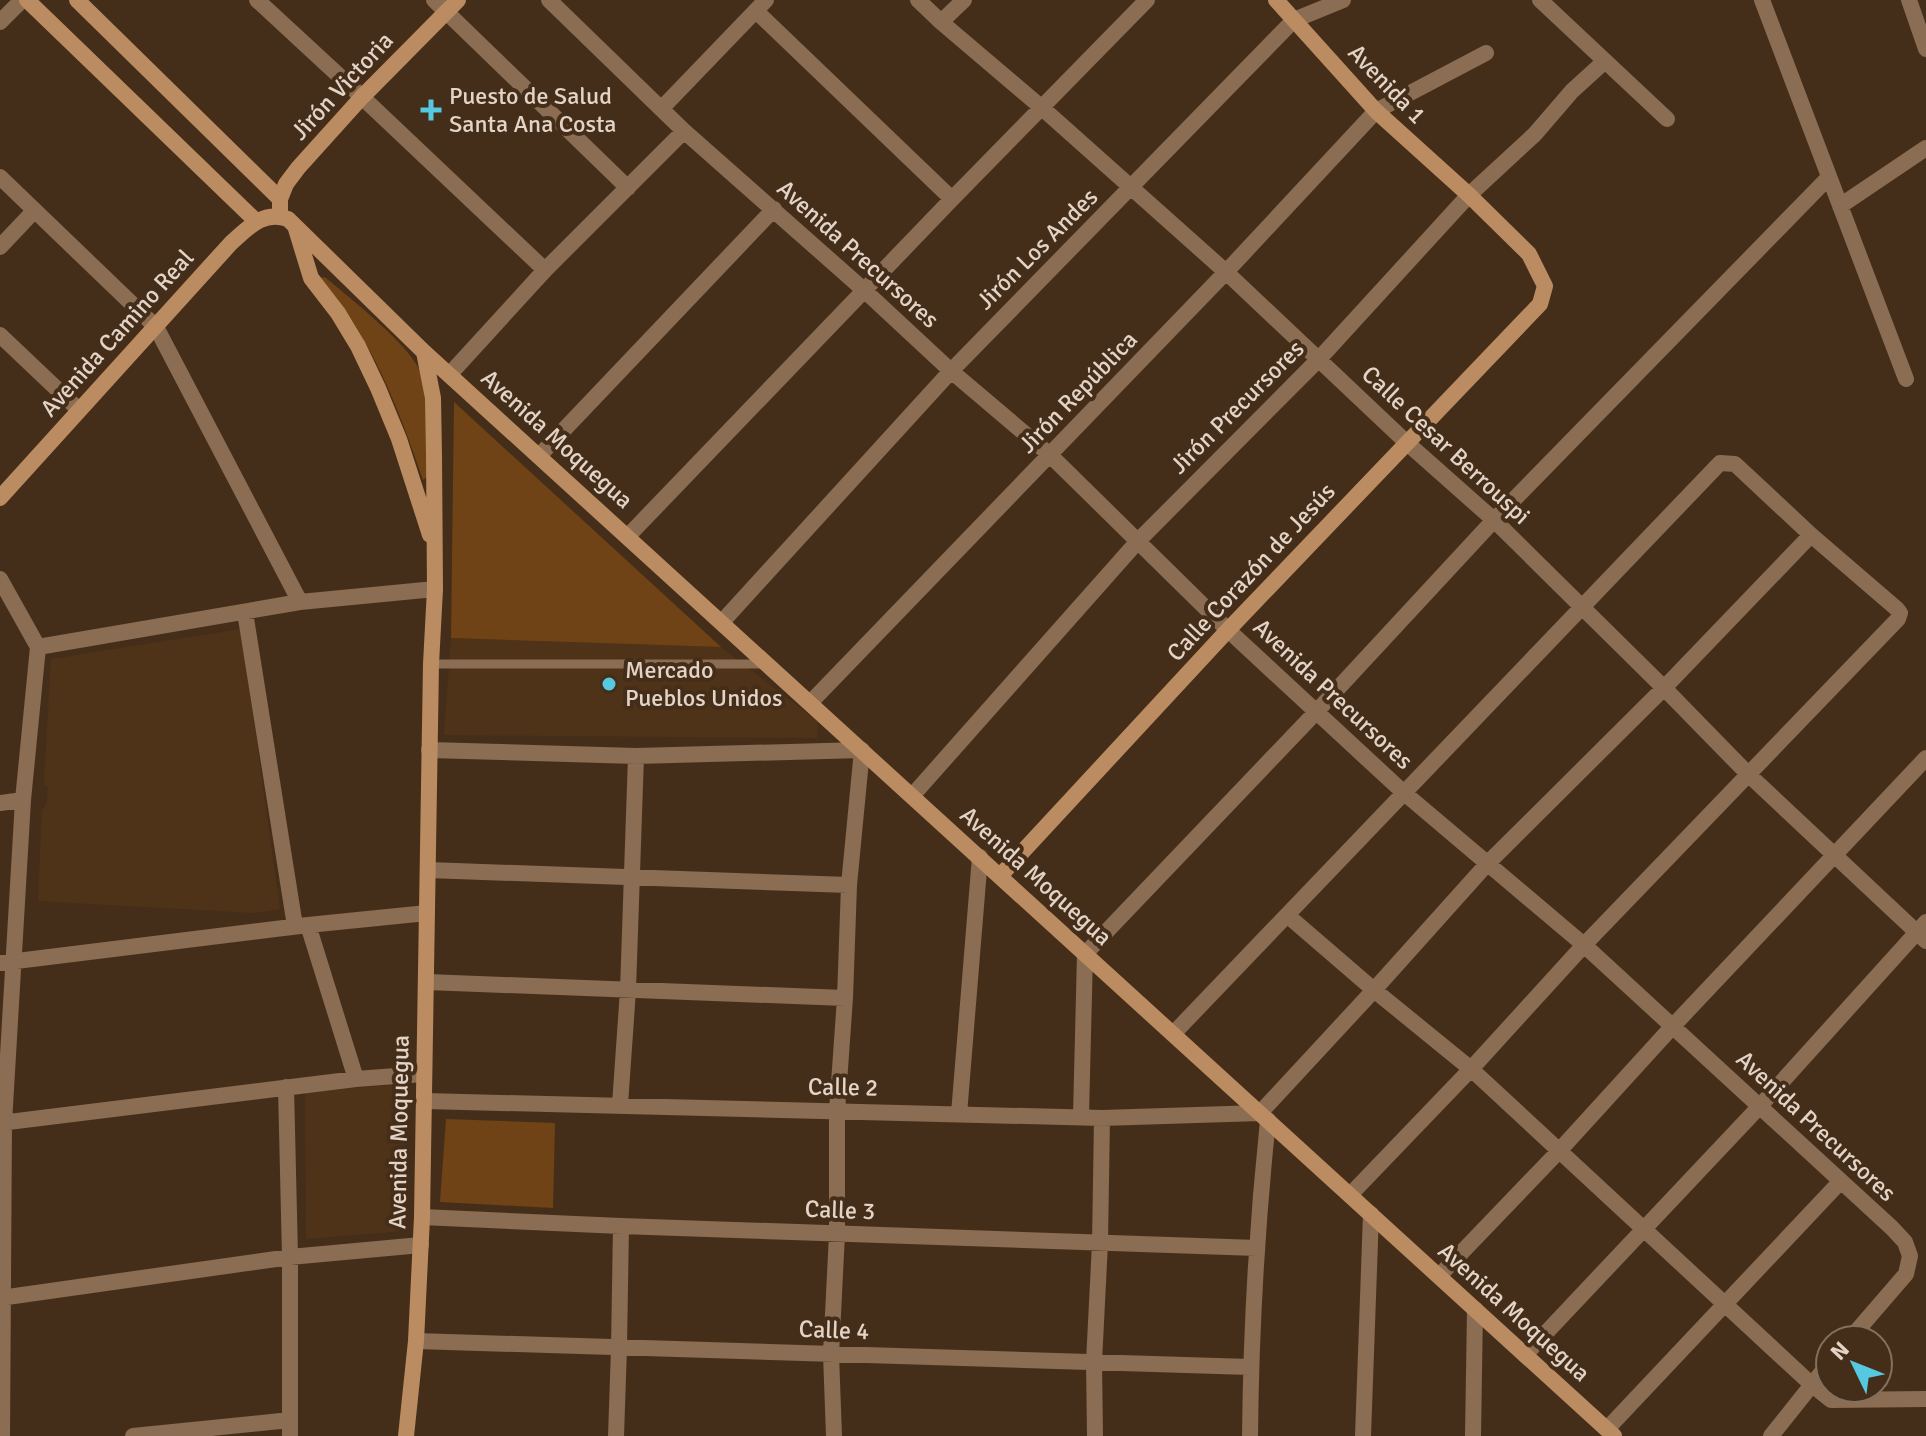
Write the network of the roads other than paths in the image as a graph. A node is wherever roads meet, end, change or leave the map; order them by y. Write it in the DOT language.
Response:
graph roads {
  1 [pos="24,0"];
  2 [pos="77,0"];
  3 [pos="257,0"];
  4 [pos="458,0"];
  5 [pos="549,0"];
  6 [pos="918,0"];
  7 [pos="964,0"];
  8 [pos="1147,0"];
  9 [pos="1276,0"];
  10 [pos="1343,0"];
  11 [pos="1540,0"];
  12 [pos="1748,0"];
  13 [pos="1762,0"];
  14 [pos="1909,0"];
  15 [pos="761,5"];
  16 [pos="440,6"];
  17 [pos="1294,20"];
  18 [pos="1770,20"];
  19 [pos="0,22"];
  20 [pos="941,22"];
  21 [pos="1926,49"];
  22 [pos="1486,53"];
  23 [pos="1605,61"];
  24 [pos="362,97"];
  25 [pos="1041,107"];
  26 [pos="662,108"];
  27 [pos="1376,111"];
  28 [pos="1667,119"];
  29 [pos="684,131"];
  30 [pos="1926,148"];
  31 [pos="0,177"];
  32 [pos="1829,177"];
  33 [pos="628,188"];
  34 [pos="1131,188"];
  35 [pos="1469,195"];
  36 [pos="952,199"];
  37 [pos="1840,206"];
  38 [pos="774,209"];
  39 [pos="34,211"];
  40 [pos="285,213"];
  41 [pos="256,221"];
  42 [pos="0,247"];
  43 [pos="545,270"];
  44 [pos="1226,272"];
  45 [pos="865,291"];
  46 [pos="1540,304"];
  47 [pos="156,327"];
  48 [pos="0,335"];
  49 [pos="424,352"];
  50 [pos="1319,359"];
  51 [pos="951,371"];
  52 [pos="450,374"];
  53 [pos="1906,379"];
  54 [pos="79,410"];
  55 [pos="1406,442"];
  56 [pos="1050,455"];
  57 [pos="539,456"];
  58 [pos="0,498"];
  59 [pos="1494,520"];
  60 [pos="1811,535"];
  61 [pos="628,536"];
  62 [pos="1138,541"];
  63 [pos="0,579"];
  64 [pos="435,589"];
  65 [pos="300,602"];
  66 [pos="1582,608"];
  67 [pos="245,612"];
  68 [pos="722,622"];
  69 [pos="1228,630"];
  70 [pos="38,647"];
  71 [pos="431,664"];
  72 [pos="767,664"];
  73 [pos="1664,688"];
  74 [pos="810,703"];
  75 [pos="1317,711"];
  76 [pos="429,750"];
  77 [pos="862,750"];
  78 [pos="636,756"];
  79 [pos="1926,758"];
  80 [pos="1749,775"];
  81 [pos="1403,792"];
  82 [pos="912,796"];
  83 [pos="23,800"];
  84 [pos="0,803"];
  85 [pos="1834,856"];
  86 [pos="980,857"];
  87 [pos="1487,864"];
  88 [pos="428,870"];
  89 [pos="1000,876"];
  90 [pos="632,877"];
  91 [pos="849,885"];
  92 [pos="427,913"];
  93 [pos="1287,915"];
  94 [pos="301,925"];
  95 [pos="1923,932"];
  96 [pos="1584,945"];
  97 [pos="1085,954"];
  98 [pos="7,962"];
  99 [pos="427,982"];
  100 [pos="628,990"];
  101 [pos="1374,990"];
  102 [pos="845,998"];
  103 [pos="1672,1027"];
  104 [pos="1173,1034"];
  105 [pos="1471,1069"];
  106 [pos="423,1074"];
  107 [pos="356,1079"];
  108 [pos="286,1087"];
  109 [pos="425,1101"];
  110 [pos="620,1105"];
  111 [pos="1760,1106"];
  112 [pos="837,1111"];
  113 [pos="959,1114"];
  114 [pos="1081,1116"];
  115 [pos="1264,1116"];
  116 [pos="1102,1118"];
  117 [pos="2,1123"];
  118 [pos="1559,1151"];
  119 [pos="1840,1182"];
  120 [pos="1350,1195"];
  121 [pos="1371,1214"];
  122 [pos="422,1217"];
  123 [pos="621,1226"];
  124 [pos="1644,1229"];
  125 [pos="837,1234"];
  126 [pos="1100,1243"];
  127 [pos="421,1245"];
  128 [pos="1257,1248"];
  129 [pos="290,1257"];
  130 [pos="1439,1276"];
  131 [pos="2,1298"];
  132 [pos="1726,1304"];
  133 [pos="1475,1309"];
  134 [pos="1863,1324"];
  135 [pos="416,1341"];
  136 [pos="619,1348"];
  137 [pos="831,1354"];
  138 [pos="1525,1355"];
  139 [pos="1094,1362"];
  140 [pos="1250,1367"];
  141 [pos="1814,1381"];
  142 [pos="1811,1384"];
  143 [pos="1926,1399"];
  144 [pos="290,1428"];
  145 [pos="1610,1432"];
  146 [pos="2,1436"];
  147 [pos="133,1436"];
  148 [pos="406,1436"];
  149 [pos="616,1436"];
  150 [pos="834,1436"];
  151 [pos="1095,1436"];
  152 [pos="1250,1436"];
  153 [pos="1363,1436"];
  154 [pos="1473,1436"];
  155 [pos="1771,1436"];
  1 -- 19 [label="street"];
  1 -- 41 [label="street"];
  2 -- 40 [label="street, Avenida Moquegua"];
  3 -- 24 [label="street"];
  4 -- 16 [label="street, Jirón Victoria"];
  5 -- 26 [label="street, Avenida Precursores"];
  6 -- 20 [label="street, Calle Cesar Berrouspi"];
  7 -- 20 [label="street"];
  8 -- 25 [label="street"];
  9 -- 17 [label="street, Avenida 1"];
  10 -- 17 [label="street"];
  11 -- 23 [label="street"];
  12 -- 18 [label="street"];
  13 -- 18 [label="street"];
  14 -- 21 [label="street"];
  15 -- 26 [label="street"];
  15 -- 36 [label="street"];
  16 -- 24 [label="street, Jirón Victoria"];
  16 -- 33 [label="street"];
  17 -- 27 [label="street, Avenida 1"];
  17 -- 34 [label="street, Jirón Los Andes"];
  18 -- 32 [label="street"];
  20 -- 25 [label="street, Calle Cesar Berrouspi"];
  22 -- 27 [label="street, Jirón República"];
  23 -- 28 [label="street"];
  23 -- 35 [label="street, Jirón Precursores"];
  24 -- 40 [label="street, Jirón Victoria"];
  24 -- 43 [label="street"];
  25 -- 34 [label="street, Calle Cesar Berrouspi"];
  25 -- 36 [label="street"];
  26 -- 29 [label="street, Avenida Precursores"];
  27 -- 35 [label="street, Avenida 1"];
  27 -- 44 [label="street, Jirón República"];
  29 -- 33 [label="street"];
  29 -- 38 [label="street, Avenida Precursores"];
  30 -- 37 [label="street"];
  31 -- 39 [label="street"];
  32 -- 37 [label="street"];
  32 -- 59 [label="street"];
  33 -- 43 [label="street"];
  34 -- 44 [label="street, Calle Cesar Berrouspi"];
  34 -- 51 [label="street, Jirón Los Andes"];
  35 -- 46 [label="street, Avenida 1"];
  35 -- 50 [label="street, Jirón Precursores"];
  36 -- 45 [label="street"];
  37 -- 53 [label="street"];
  38 -- 45 [label="street, Avenida Precursores"];
  38 -- 57 [label="street"];
  39 -- 42 [label="street"];
  39 -- 47 [label="street"];
  40 -- 41 [label="street"];
  40 -- 49 [label="street, Avenida Moquegua"];
  40 -- 64 [label="street, Avenida Moquegua"];
  41 -- 47 [label="street, Avenida Camino Real"];
  43 -- 52 [label="street"];
  44 -- 50 [label="street, Calle Cesar Berrouspi"];
  44 -- 56 [label="street, Jirón República"];
  45 -- 51 [label="street, Avenida Precursores"];
  45 -- 61 [label="street"];
  46 -- 55 [label="street, Calle Corazón de Jesús"];
  47 -- 54 [label="street, Avenida Camino Real"];
  47 -- 65 [label="street"];
  48 -- 54 [label="street"];
  49 -- 52 [label="street, Avenida Moquegua"];
  49 -- 64 [label="street, Avenida Moquegua"];
  50 -- 55 [label="street, Calle Cesar Berrouspi"];
  50 -- 62 [label="street, Jirón Precursores"];
  51 -- 56 [label="street, Avenida Precursores"];
  51 -- 68 [label="street, Jirón Los Andes"];
  52 -- 57 [label="street, Avenida Moquegua"];
  54 -- 58 [label="street, Avenida Camino Real"];
  55 -- 59 [label="street, Calle Cesar Berrouspi"];
  55 -- 69 [label="street, Calle Corazón de Jesús"];
  56 -- 62 [label="street, Avenida Precursores"];
  56 -- 74 [label="street, Jirón República"];
  57 -- 61 [label="street, Avenida Moquegua"];
  59 -- 66 [label="street, Calle Cesar Berrouspi"];
  59 -- 75 [label="street"];
  60 -- 66 [label="street"];
  60 -- 73 [label="street"];
  60 -- 80 [label="street"];
  61 -- 68 [label="street, Avenida Moquegua"];
  62 -- 69 [label="street, Avenida Precursores"];
  62 -- 82 [label="street, Jirón Precursores"];
  63 -- 70 [label="street"];
  64 -- 65 [label="street"];
  64 -- 71 [label="street, Avenida Moquegua"];
  65 -- 67 [label="street"];
  66 -- 73 [label="street, Calle Cesar Berrouspi"];
  66 -- 81 [label="street"];
  67 -- 70 [label="street"];
  67 -- 94 [label="street"];
  68 -- 72 [label="street, Avenida Moquegua"];
  69 -- 75 [label="street, Avenida Precursores"];
  69 -- 89 [label="street, Calle Corazón de Jesús"];
  70 -- 83 [label="street"];
  71 -- 72 [label="lane"];
  71 -- 76 [label="street, Avenida Moquegua"];
  72 -- 74 [label="street, Avenida Moquegua"];
  73 -- 80 [label="street, Calle Cesar Berrouspi"];
  73 -- 87 [label="street"];
  74 -- 77 [label="street, Avenida Moquegua"];
  75 -- 81 [label="street, Avenida Precursores"];
  75 -- 97 [label="street"];
  76 -- 78 [label="street"];
  76 -- 88 [label="street, Avenida Moquegua"];
  77 -- 78 [label="street"];
  77 -- 82 [label="street, Avenida Moquegua"];
  77 -- 91 [label="street"];
  78 -- 90 [label="street"];
  79 -- 85 [label="street"];
  80 -- 85 [label="street, Calle Cesar Berrouspi"];
  80 -- 96 [label="street"];
  81 -- 87 [label="street, Avenida Precursores"];
  81 -- 93 [label="street"];
  82 -- 86 [label="street, Avenida Moquegua"];
  83 -- 84 [label="street"];
  83 -- 98 [label="street"];
  85 -- 95 [label="street, Calle Cesar Berrouspi"];
  85 -- 103 [label="street"];
  86 -- 89 [label="street, Avenida Moquegua"];
  86 -- 113 [label="street"];
  87 -- 96 [label="street, Avenida Precursores"];
  87 -- 101 [label="street"];
  88 -- 90 [label="street"];
  88 -- 92 [label="street, Avenida Moquegua"];
  89 -- 97 [label="street, Avenida Moquegua"];
  90 -- 91 [label="street"];
  90 -- 100 [label="street"];
  91 -- 102 [label="street"];
  92 -- 94 [label="street"];
  92 -- 99 [label="street, Avenida Moquegua"];
  93 -- 101 [label="street"];
  93 -- 104 [label="street"];
  94 -- 98 [label="street"];
  94 -- 107 [label="street"];
  95 -- 111 [label="street"];
  96 -- 103 [label="street, Avenida Precursores"];
  96 -- 105 [label="street"];
  97 -- 104 [label="street, Avenida Moquegua"];
  97 -- 114 [label="street"];
  98 -- 117 [label="street"];
  99 -- 100 [label="street"];
  99 -- 106 [label="street, Avenida Moquegua"];
  100 -- 102 [label="street"];
  100 -- 110 [label="street"];
  101 -- 105 [label="street"];
  101 -- 115 [label="street"];
  102 -- 112 [label="street"];
  103 -- 111 [label="street, Avenida Precursores"];
  103 -- 118 [label="street"];
  104 -- 115 [label="street, Avenida Moquegua"];
  105 -- 118 [label="street"];
  105 -- 120 [label="street"];
  106 -- 107 [label="street"];
  106 -- 109 [label="street, Avenida Moquegua"];
  107 -- 108 [label="street"];
  108 -- 117 [label="street"];
  108 -- 129 [label="street"];
  109 -- 110 [label="street, Calle 2"];
  109 -- 122 [label="street, Avenida Moquegua"];
  110 -- 112 [label="street, Calle 2"];
  111 -- 119 [label="street, Avenida Precursores"];
  111 -- 124 [label="street"];
  112 -- 113 [label="street, Calle 2"];
  112 -- 125 [label="street"];
  113 -- 114 [label="street, Calle 2"];
  114 -- 116 [label="street, Calle 2"];
  115 -- 116 [label="street, Calle 2"];
  115 -- 120 [label="street, Avenida Moquegua"];
  115 -- 128 [label="street"];
  116 -- 126 [label="street"];
  117 -- 131 [label="street"];
  118 -- 124 [label="street"];
  118 -- 130 [label="street"];
  119 -- 132 [label="street"];
  119 -- 134 [label="street, Avenida Precursores"];
  120 -- 121 [label="street, Avenida Moquegua"];
  121 -- 130 [label="street, Avenida Moquegua"];
  121 -- 153 [label="street"];
  122 -- 123 [label="street, Calle 3"];
  122 -- 127 [label="street, Avenida Moquegua"];
  123 -- 125 [label="street, Calle 3"];
  123 -- 136 [label="street"];
  124 -- 132 [label="street"];
  124 -- 138 [label="street"];
  125 -- 126 [label="street, Calle 3"];
  125 -- 137 [label="street"];
  126 -- 128 [label="street, Calle 3"];
  126 -- 139 [label="street"];
  127 -- 129 [label="street"];
  127 -- 135 [label="street, Avenida Moquegua"];
  128 -- 140 [label="street"];
  129 -- 131 [label="street"];
  129 -- 144 [label="street"];
  130 -- 133 [label="street, Avenida Moquegua"];
  131 -- 146 [label="street"];
  132 -- 142 [label="street"];
  132 -- 145 [label="street"];
  133 -- 138 [label="street, Avenida Moquegua"];
  133 -- 154 [label="street"];
  135 -- 136 [label="street, Calle 4"];
  135 -- 148 [label="street, Avenida Moquegua"];
  136 -- 137 [label="street, Calle 4"];
  136 -- 149 [label="street"];
  137 -- 139 [label="street, Calle 4"];
  137 -- 150 [label="street"];
  138 -- 145 [label="street, Avenida Moquegua"];
  139 -- 140 [label="street, Calle 4"];
  139 -- 151 [label="street"];
  140 -- 152 [label="street"];
  141 -- 142 [label="street"];
  142 -- 143 [label="street"];
  142 -- 155 [label="street"];
  144 -- 147 [label="street"];
}
